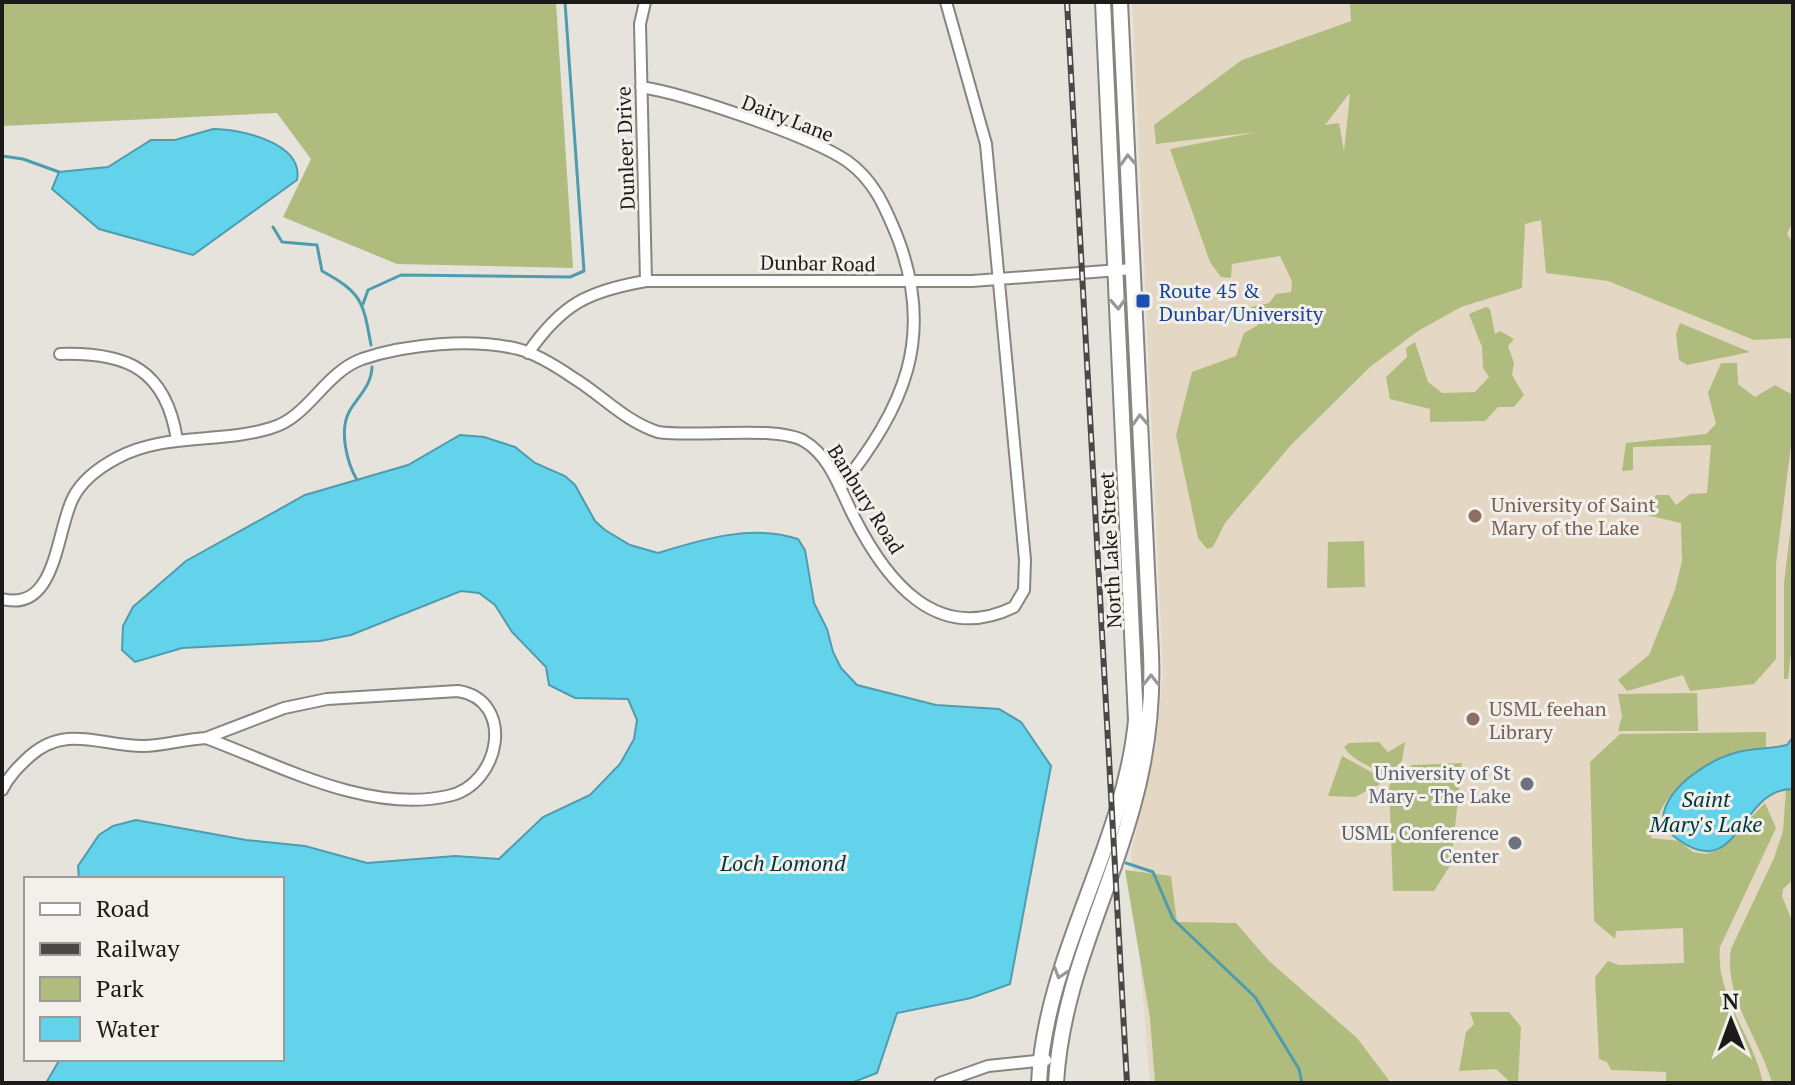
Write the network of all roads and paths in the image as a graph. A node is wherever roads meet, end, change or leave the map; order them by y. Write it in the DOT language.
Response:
graph roads {
  1 [pos="645,2"];
  2 [pos="946,2"];
  3 [pos="1103,2"];
  4 [pos="1120,2"];
  5 [pos="641,87"];
  6 [pos="1116,269"];
  7 [pos="1133,269"];
  8 [pos="998,278"];
  9 [pos="646,281"];
  10 [pos="912,283"];
  11 [pos="528,353"];
  12 [pos="60,354"];
  13 [pos="177,440"];
  14 [pos="840,488"];
  15 [pos="2,599"];
  16 [pos="206,738"];
  17 [pos="5,776"];
  18 [pos="2,790"];
  19 [pos="1041,1060"];
  20 [pos="1058,1061"];
  21 [pos="940,1083"];
  22 [pos="1039,1083"];
  23 [pos="1056,1083"];
  1 -- 5 [label="street, Dunleer Drive"];
  2 -- 8 [label="street, Banbury Road"];
  3 -- 6 [label="main road, North Lake Street"];
  7 -- 4 [label="main road, North Lake Street, one-way"];
  5 -- 9 [label="street, Dunleer Drive"];
  5 -- 10 [label="street, Dairy Lane"];
  6 -- 7 [label="street, Dunbar Road"];
  6 -- 8 [label="street, Dunbar Road"];
  6 -- 19 [label="main road, North Lake Street, one-way"];
  20 -- 7 [label="main road, North Lake Street, one-way"];
  8 -- 10 [label="street, Dunbar Road"];
  8 -- 14 [label="street, Banbury Road"];
  9 -- 10 [label="street, Dunbar Road"];
  9 -- 11 [label="street, Dunbar Road"];
  10 -- 14 [label="street, Dairy Lane"];
  11 -- 13 [label="street, Banbury Road"];
  11 -- 14 [label="street, Banbury Road"];
  12 -- 13 [label="street"];
  13 -- 15 [label="street, Banbury Road"];
  16 -- 16 [label="street"];
  16 -- 17 [label="street"];
  17 -- 18 [label="street"];
  19 -- 20 [label="street"];
  19 -- 21 [label="street"];
  19 -- 22 [label="main road, North Lake Street"];
  20 -- 23 [label="main road, North Lake Street"];
}
